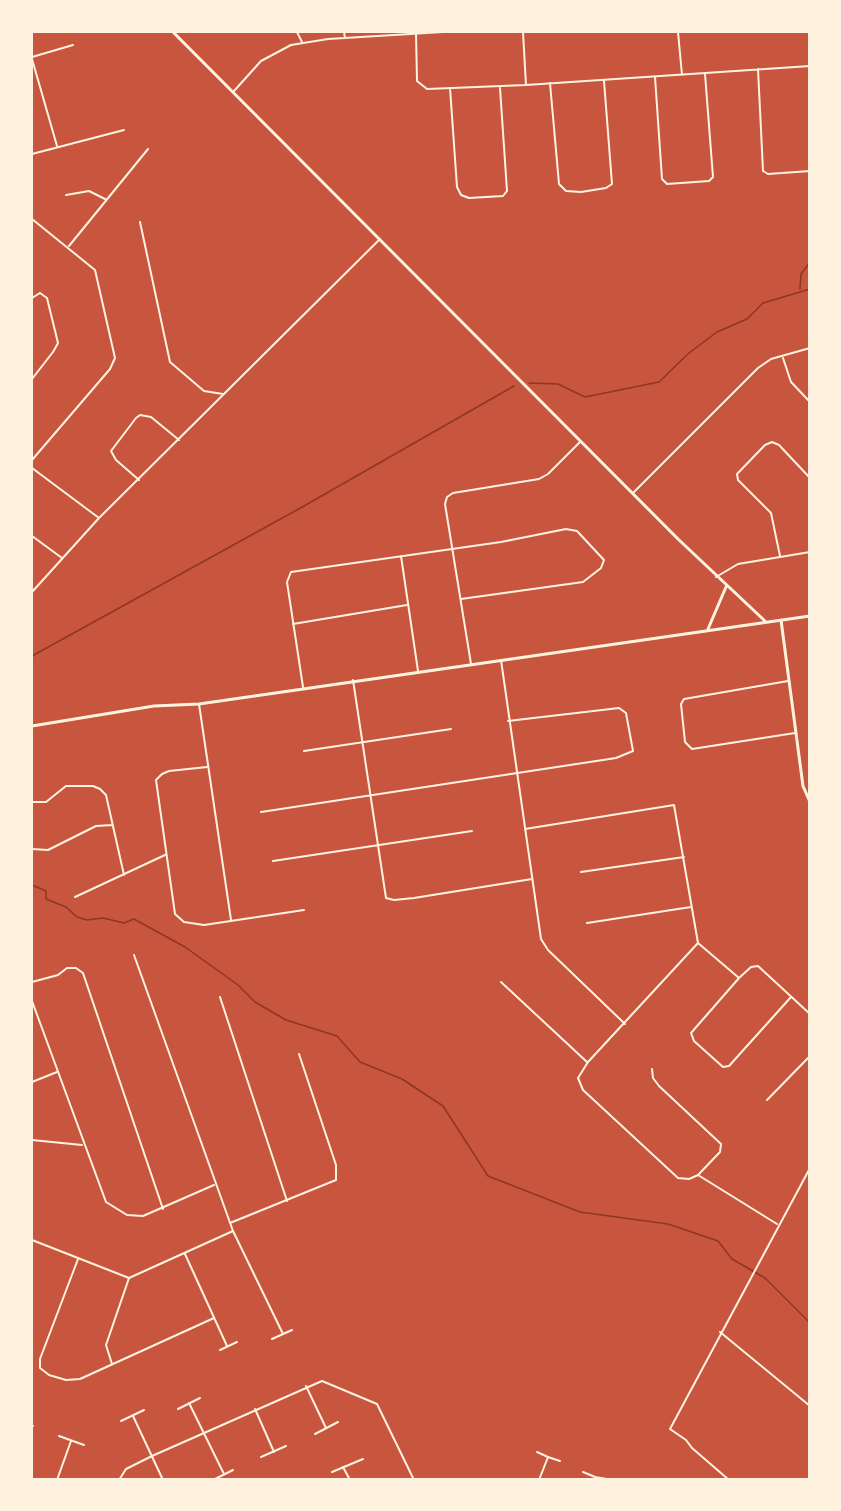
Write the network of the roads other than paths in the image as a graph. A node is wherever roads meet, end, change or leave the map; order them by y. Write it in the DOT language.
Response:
graph roads {
  1 [pos="173,32"];
  2 [pos="297,32"];
  3 [pos="344,32"];
  4 [pos="443,32"];
  5 [pos="523,32"];
  6 [pos="678,32"];
  7 [pos="396,33"];
  8 [pos="416,33"];
  9 [pos="345,38"];
  10 [pos="302,42"];
  11 [pos="73,45"];
  12 [pos="32,58"];
  13 [pos="809,66"];
  14 [pos="758,69"];
  15 [pos="705,73"];
  16 [pos="682,75"];
  17 [pos="655,77"];
  18 [pos="604,80"];
  19 [pos="810,83"];
  20 [pos="550,84"];
  21 [pos="526,85"];
  22 [pos="500,87"];
  23 [pos="450,88"];
  24 [pos="234,91"];
  25 [pos="124,130"];
  26 [pos="57,146"];
  27 [pos="148,149"];
  28 [pos="32,154"];
  29 [pos="810,171"];
  30 [pos="66,195"];
  31 [pos="105,200"];
  32 [pos="32,219"];
  33 [pos="140,222"];
  34 [pos="380,239"];
  35 [pos="69,246"];
  36 [pos="32,298"];
  37 [pos="810,348"];
  38 [pos="783,358"];
  39 [pos="32,379"];
  40 [pos="223,394"];
  41 [pos="810,402"];
  42 [pos="179,440"];
  43 [pos="580,442"];
  44 [pos="32,460"];
  45 [pos="32,468"];
  46 [pos="810,478"];
  47 [pos="139,480"];
  48 [pos="633,493"];
  49 [pos="99,518"];
  50 [pos="32,536"];
  51 [pos="453,549"];
  52 [pos="810,552"];
  53 [pos="401,556"];
  54 [pos="780,556"];
  55 [pos="62,558"];
  56 [pos="716,577"];
  57 [pos="726,587"];
  58 [pos="32,592"];
  59 [pos="461,599"];
  60 [pos="408,605"];
  61 [pos="810,616"];
  62 [pos="782,620"];
  63 [pos="765,621"];
  64 [pos="293,624"];
  65 [pos="708,629"];
  66 [pos="501,660"];
  67 [pos="471,664"];
  68 [pos="418,672"];
  69 [pos="353,680"];
  70 [pos="788,681"];
  71 [pos="303,687"];
  72 [pos="199,704"];
  73 [pos="508,721"];
  74 [pos="32,726"];
  75 [pos="451,729"];
  76 [pos="795,733"];
  77 [pos="362,742"];
  78 [pos="304,751"];
  79 [pos="207,767"];
  80 [pos="516,773"];
  81 [pos="370,794"];
  82 [pos="32,801"];
  83 [pos="810,802"];
  84 [pos="261,812"];
  85 [pos="112,825"];
  86 [pos="525,829"];
  87 [pos="472,831"];
  88 [pos="378,844"];
  89 [pos="32,849"];
  90 [pos="165,855"];
  91 [pos="684,857"];
  92 [pos="273,861"];
  93 [pos="581,872"];
  94 [pos="124,875"];
  95 [pos="532,879"];
  96 [pos="75,897"];
  97 [pos="691,907"];
  98 [pos="304,910"];
  99 [pos="231,922"];
  100 [pos="587,923"];
  101 [pos="698,943"];
  102 [pos="134,956"];
  103 [pos="739,978"];
  104 [pos="32,982"];
  105 [pos="501,982"];
  106 [pos="220,997"];
  107 [pos="791,997"];
  108 [pos="32,1001"];
  109 [pos="810,1014"];
  110 [pos="625,1024"];
  111 [pos="299,1054"];
  112 [pos="810,1056"];
  113 [pos="588,1062"];
  114 [pos="652,1069"];
  115 [pos="57,1072"];
  116 [pos="32,1083"];
  117 [pos="767,1100"];
  118 [pos="32,1140"];
  119 [pos="83,1144"];
  120 [pos="810,1167"];
  121 [pos="698,1176"];
  122 [pos="215,1184"];
  123 [pos="287,1201"];
  124 [pos="163,1209"];
  125 [pos="230,1223"];
  126 [pos="778,1224"];
  127 [pos="233,1231"];
  128 [pos="32,1240"];
  129 [pos="185,1254"];
  130 [pos="78,1259"];
  131 [pos="129,1278"];
  132 [pos="213,1318"];
  133 [pos="292,1330"];
  134 [pos="720,1332"];
  135 [pos="283,1334"];
  136 [pos="272,1339"];
  137 [pos="237,1342"];
  138 [pos="227,1346"];
  139 [pos="220,1350"];
  140 [pos="112,1364"];
  141 [pos="306,1386"];
  142 [pos="200,1398"];
  143 [pos="189,1403"];
  144 [pos="810,1406"];
  145 [pos="177,1409"];
  146 [pos="255,1409"];
  147 [pos="144,1410"];
  148 [pos="133,1416"];
  149 [pos="121,1421"];
  150 [pos="338,1422"];
  151 [pos="326,1428"];
  152 [pos="204,1432"];
  153 [pos="315,1434"];
  154 [pos="59,1436"];
  155 [pos="71,1441"];
  156 [pos="84,1445"];
  157 [pos="286,1446"];
  158 [pos="274,1452"];
  159 [pos="537,1452"];
  160 [pos="152,1456"];
  161 [pos="261,1457"];
  162 [pos="548,1457"];
  163 [pos="363,1459"];
  164 [pos="560,1461"];
  165 [pos="344,1467"];
  166 [pos="233,1470"];
  167 [pos="332,1472"];
  168 [pos="584,1472"];
  169 [pos="224,1474"];
  170 [pos="594,1478"];
  171 [pos="57,1479"];
  172 [pos="119,1479"];
  173 [pos="164,1479"];
  174 [pos="213,1479"];
  175 [pos="350,1479"];
  176 [pos="414,1479"];
  177 [pos="539,1479"];
  178 [pos="607,1479"];
  179 [pos="729,1479"];
  1 -- 24 [label="street"];
  2 -- 10 [label="street"];
  3 -- 9 [label="street"];
  4 -- 8 [label="street"];
  5 -- 21 [label="street"];
  6 -- 16 [label="street"];
  7 -- 8 [label="street"];
  7 -- 9 [label="street"];
  8 -- 23 [label="street"];
  9 -- 10 [label="street"];
  10 -- 24 [label="street"];
  11 -- 12 [label="street"];
  12 -- 26 [label="street"];
  13 -- 14 [label="street"];
  13 -- 19 [label="street"];
  14 -- 15 [label="street"];
  14 -- 29 [label="street"];
  15 -- 16 [label="street"];
  15 -- 17 [label="street"];
  16 -- 17 [label="street"];
  17 -- 18 [label="street"];
  18 -- 20 [label="street"];
  18 -- 20 [label="street"];
  20 -- 21 [label="street"];
  21 -- 22 [label="street"];
  22 -- 23 [label="street"];
  22 -- 23 [label="street"];
  24 -- 34 [label="street"];
  25 -- 26 [label="street"];
  26 -- 28 [label="street"];
  27 -- 31 [label="street"];
  30 -- 31 [label="street"];
  31 -- 35 [label="street"];
  32 -- 35 [label="street"];
  33 -- 40 [label="street"];
  34 -- 40 [label="street"];
  34 -- 43 [label="street"];
  35 -- 44 [label="street"];
  36 -- 39 [label="street"];
  37 -- 38 [label="street"];
  38 -- 41 [label="street"];
  38 -- 48 [label="street"];
  40 -- 42 [label="street"];
  42 -- 47 [label="street"];
  42 -- 47 [label="street"];
  43 -- 48 [label="street"];
  43 -- 51 [label="street"];
  45 -- 49 [label="street"];
  46 -- 54 [label="street"];
  47 -- 49 [label="street"];
  48 -- 56 [label="street"];
  49 -- 55 [label="street"];
  50 -- 55 [label="street"];
  51 -- 53 [label="street"];
  51 -- 59 [label="street"];
  51 -- 59 [label="street"];
  52 -- 54 [label="street"];
  53 -- 60 [label="street"];
  53 -- 64 [label="street"];
  54 -- 56 [label="street"];
  55 -- 58 [label="street"];
  56 -- 57 [label="street"];
  57 -- 63 [label="street"];
  57 -- 65 [label="street"];
  59 -- 67 [label="street"];
  60 -- 64 [label="street"];
  60 -- 68 [label="street"];
  61 -- 62 [label="street"];
  62 -- 63 [label="street"];
  62 -- 70 [label="street"];
  63 -- 65 [label="street"];
  64 -- 71 [label="street"];
  65 -- 66 [label="street"];
  66 -- 67 [label="street"];
  66 -- 73 [label="street"];
  67 -- 68 [label="street"];
  68 -- 69 [label="street"];
  69 -- 71 [label="street"];
  69 -- 77 [label="street"];
  70 -- 76 [label="street"];
  70 -- 76 [label="street"];
  71 -- 72 [label="street"];
  72 -- 74 [label="street"];
  72 -- 79 [label="street"];
  73 -- 80 [label="street"];
  73 -- 80 [label="street"];
  75 -- 77 [label="street"];
  76 -- 83 [label="street"];
  77 -- 78 [label="street"];
  77 -- 81 [label="street"];
  79 -- 90 [label="street"];
  79 -- 99 [label="street"];
  80 -- 81 [label="street"];
  80 -- 86 [label="street"];
  81 -- 84 [label="street"];
  81 -- 88 [label="street"];
  82 -- 85 [label="street"];
  85 -- 89 [label="street"];
  85 -- 94 [label="street"];
  86 -- 91 [label="street"];
  86 -- 95 [label="street"];
  87 -- 88 [label="street"];
  88 -- 92 [label="street"];
  88 -- 95 [label="street"];
  90 -- 94 [label="street"];
  90 -- 99 [label="street"];
  91 -- 93 [label="street"];
  91 -- 97 [label="street"];
  94 -- 96 [label="street"];
  95 -- 110 [label="street"];
  97 -- 100 [label="street"];
  97 -- 101 [label="street"];
  98 -- 99 [label="street"];
  101 -- 103 [label="street"];
  101 -- 110 [label="street"];
  102 -- 122 [label="street"];
  103 -- 107 [label="street"];
  103 -- 107 [label="street"];
  104 -- 124 [label="street"];
  105 -- 113 [label="street"];
  106 -- 123 [label="street"];
  107 -- 109 [label="street"];
  108 -- 115 [label="street"];
  110 -- 113 [label="street"];
  111 -- 123 [label="street"];
  112 -- 117 [label="street"];
  113 -- 121 [label="street"];
  114 -- 121 [label="street"];
  115 -- 116 [label="street"];
  115 -- 119 [label="street"];
  118 -- 119 [label="street"];
  119 -- 124 [label="street"];
  120 -- 126 [label="street"];
  121 -- 126 [label="street"];
  122 -- 124 [label="street"];
  122 -- 125 [label="street"];
  123 -- 125 [label="street"];
  125 -- 127 [label="street"];
  126 -- 134 [label="street"];
  127 -- 129 [label="street"];
  127 -- 135 [label="street"];
  128 -- 130 [label="street"];
  129 -- 131 [label="street"];
  129 -- 132 [label="street"];
  130 -- 131 [label="street"];
  130 -- 140 [label="street"];
  131 -- 140 [label="street"];
  132 -- 138 [label="street"];
  132 -- 140 [label="street"];
  133 -- 135 [label="street"];
  134 -- 144 [label="street"];
  134 -- 179 [label="street"];
  135 -- 136 [label="street"];
  137 -- 138 [label="street"];
  138 -- 139 [label="street"];
  141 -- 146 [label="street"];
  141 -- 151 [label="street"];
  141 -- 176 [label="street"];
  142 -- 143 [label="street"];
  143 -- 145 [label="street"];
  143 -- 152 [label="street"];
  146 -- 152 [label="street"];
  146 -- 158 [label="street"];
  147 -- 148 [label="street"];
  148 -- 149 [label="street"];
  148 -- 160 [label="street"];
  150 -- 151 [label="street"];
  151 -- 153 [label="street"];
  152 -- 160 [label="street"];
  152 -- 169 [label="street"];
  154 -- 155 [label="street"];
  155 -- 156 [label="street"];
  155 -- 171 [label="street"];
  157 -- 158 [label="street"];
  158 -- 161 [label="street"];
  159 -- 162 [label="street"];
  160 -- 172 [label="street"];
  160 -- 173 [label="street"];
  162 -- 164 [label="street"];
  162 -- 177 [label="street"];
  163 -- 165 [label="street"];
  165 -- 167 [label="street"];
  165 -- 175 [label="street"];
  166 -- 169 [label="street"];
  168 -- 170 [label="street"];
  169 -- 174 [label="street"];
  170 -- 178 [label="street"];
}
